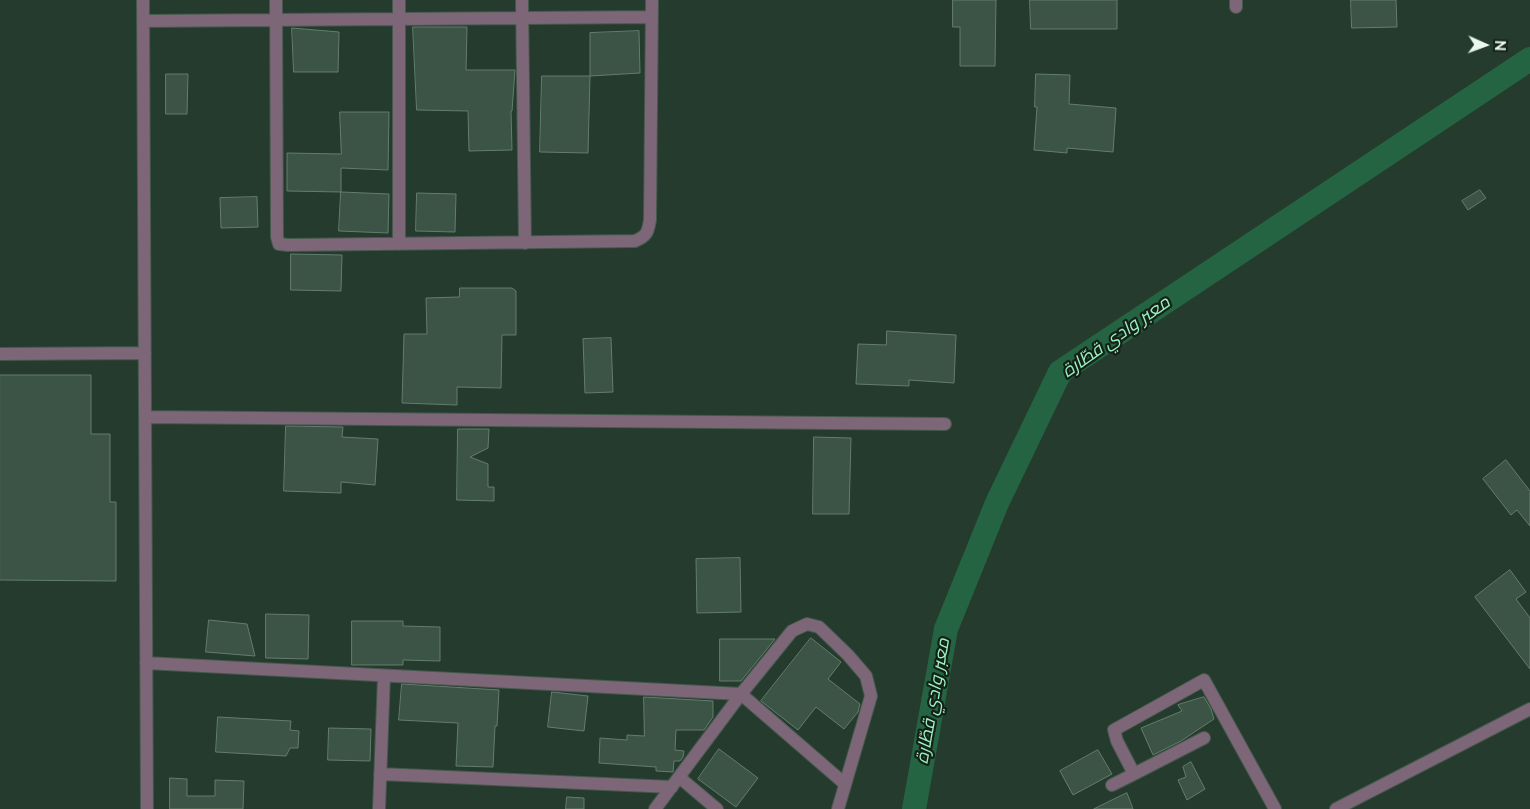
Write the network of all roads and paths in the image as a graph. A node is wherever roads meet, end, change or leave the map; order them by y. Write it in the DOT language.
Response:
graph roads {
  1 [pos="143,0"];
  2 [pos="276,0"];
  3 [pos="399,0"];
  4 [pos="522,0"];
  5 [pos="652,0"];
  6 [pos="652,17"];
  7 [pos="522,18"];
  8 [pos="399,19"];
  9 [pos="277,20"];
  10 [pos="143,21"];
  11 [pos="525,243"];
  12 [pos="399,244"];
  13 [pos="145,353"];
  14 [pos="0,354"];
  15 [pos="145,417"];
  16 [pos="945,424"];
  17 [pos="146,663"];
  18 [pos="384,676"];
  19 [pos="741,694"];
  20 [pos="1530,709"];
  21 [pos="1204,738"];
  22 [pos="380,774"];
  23 [pos="1134,774"];
  24 [pos="675,782"];
  25 [pos="845,784"];
  26 [pos="1112,785"];
  27 [pos="147,809"];
  28 [pos="379,809"];
  29 [pos="655,809"];
  30 [pos="717,809"];
  31 [pos="838,809"];
  32 [pos="1276,809"];
  33 [pos="1336,809"];
  1 -- 10 [label="street"];
  2 -- 9 [label="street"];
  3 -- 8 [label="street"];
  4 -- 7 [label="street"];
  5 -- 6 [label="street"];
  6 -- 7 [label="street"];
  6 -- 11 [label="street"];
  7 -- 8 [label="street"];
  7 -- 11 [label="street"];
  8 -- 9 [label="street"];
  8 -- 12 [label="street"];
  9 -- 10 [label="street"];
  9 -- 12 [label="street"];
  10 -- 13 [label="street"];
  11 -- 12 [label="street"];
  13 -- 14 [label="street"];
  13 -- 15 [label="street"];
  15 -- 16 [label="street"];
  15 -- 17 [label="street"];
  17 -- 18 [label="street"];
  17 -- 27 [label="street"];
  18 -- 19 [label="street"];
  18 -- 22 [label="street"];
  19 -- 24 [label="street"];
  19 -- 25 [label="street"];
  19 -- 25 [label="street"];
  20 -- 33 [label="street"];
  21 -- 23 [label="street"];
  22 -- 24 [label="street"];
  22 -- 28 [label="street"];
  23 -- 26 [label="street"];
  23 -- 32 [label="street"];
  24 -- 29 [label="street"];
  24 -- 30 [label="street"];
  25 -- 31 [label="street"];
}
